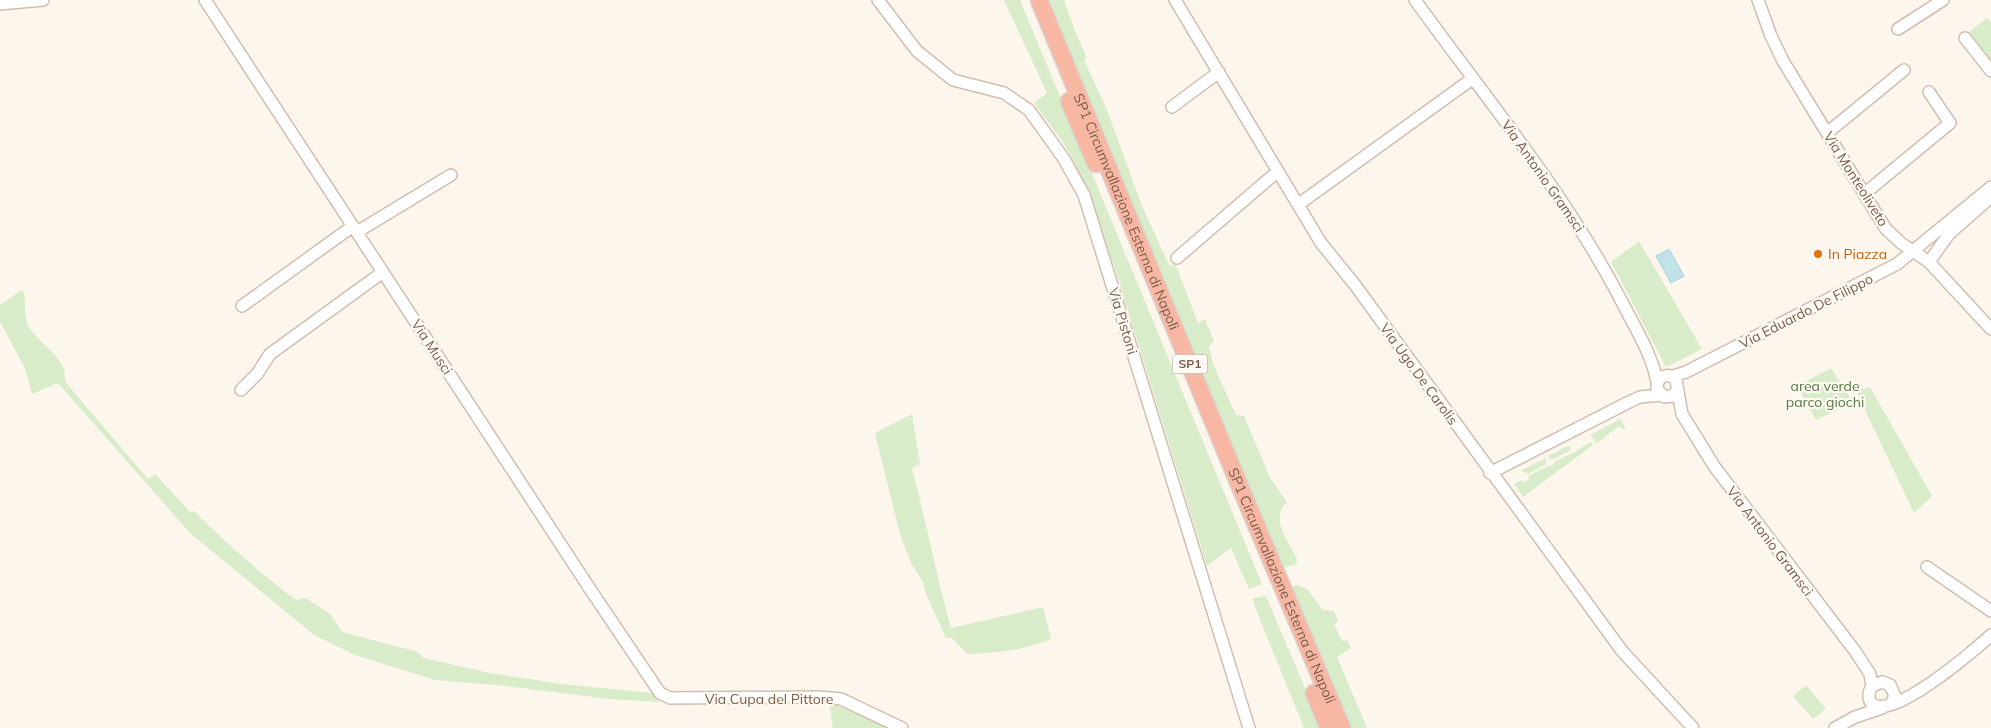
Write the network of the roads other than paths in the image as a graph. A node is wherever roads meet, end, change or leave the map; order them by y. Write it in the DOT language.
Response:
graph roads {
  1 [pos="43,0"];
  2 [pos="205,0"];
  3 [pos="878,0"];
  4 [pos="1027,0"];
  5 [pos="1039,0"];
  6 [pos="1175,0"];
  7 [pos="1414,0"];
  8 [pos="1758,0"];
  9 [pos="1943,0"];
  10 [pos="0,4"];
  11 [pos="1898,29"];
  12 [pos="1965,38"];
  13 [pos="1904,70"];
  14 [pos="1991,71"];
  15 [pos="1219,72"];
  16 [pos="1472,79"];
  17 [pos="1929,92"];
  18 [pos="1172,108"];
  19 [pos="1827,133"];
  20 [pos="1278,171"];
  21 [pos="451,175"];
  22 [pos="1991,186"];
  23 [pos="1864,194"];
  24 [pos="1991,197"];
  25 [pos="1298,204"];
  26 [pos="355,229"];
  27 [pos="1914,251"];
  28 [pos="1177,258"];
  29 [pos="1929,262"];
  30 [pos="383,272"];
  31 [pos="242,306"];
  32 [pos="1991,329"];
  33 [pos="1654,363"];
  34 [pos="1674,381"];
  35 [pos="241,390"];
  36 [pos="1660,390"];
  37 [pos="1682,414"];
  38 [pos="1490,473"];
  39 [pos="1927,567"];
  40 [pos="1991,611"];
  41 [pos="1991,635"];
  42 [pos="1863,663"];
  43 [pos="1890,686"];
  44 [pos="1918,690"];
  45 [pos="1870,692"];
  46 [pos="660,693"];
  47 [pos="1886,706"];
  48 [pos="1855,717"];
  49 [pos="902,728"];
  50 [pos="1249,728"];
  51 [pos="1329,728"];
  52 [pos="1342,728"];
  53 [pos="1693,728"];
  54 [pos="1835,728"];
  1 -- 10 [label="street"];
  2 -- 26 [label="street, Via Musci"];
  3 -- 50 [label="street, Via Pistoni"];
  4 -- 51 [label="highway, SP1 Circumvallazione Esterna di Napoli / SP1"];
  5 -- 52 [label="highway, SP1 Circumvallazione Esterna di Napoli / SP1"];
  6 -- 15 [label="street, Via Ugo De Carolis"];
  7 -- 16 [label="street, Via Antonio Gramsci"];
  8 -- 19 [label="street, Via Monteoliveto"];
  9 -- 11 [label="street"];
  12 -- 14 [label="street"];
  13 -- 19 [label="street"];
  15 -- 18 [label="street"];
  15 -- 20 [label="street, Via Ugo De Carolis"];
  16 -- 25 [label="street"];
  16 -- 33 [label="street, Via Antonio Gramsci"];
  17 -- 23 [label="street"];
  19 -- 23 [label="street, Via Monteoliveto"];
  20 -- 25 [label="street, Via Ugo De Carolis"];
  20 -- 28 [label="street"];
  21 -- 26 [label="street"];
  22 -- 27 [label="street, Via Eduardo De Filippo"];
  23 -- 27 [label="street, Via Monteoliveto"];
  24 -- 29 [label="street"];
  25 -- 38 [label="street, Via Ugo De Carolis"];
  26 -- 30 [label="street, Via Musci"];
  26 -- 31 [label="street"];
  27 -- 29 [label="street, Via Monteoliveto"];
  27 -- 34 [label="street, Via Eduardo De Filippo"];
  29 -- 32 [label="street, Via Monteoliveto"];
  30 -- 35 [label="street"];
  30 -- 46 [label="street, Via Musci"];
  33 -- 34 [label="street, Via Antonio Gramsci"];
  33 -- 36 [label="street, Via Antonio Gramsci"];
  34 -- 36 [label="street"];
  34 -- 36 [label="street"];
  34 -- 37 [label="street, Via Antonio Gramsci"];
  36 -- 37 [label="street, Via Antonio Gramsci"];
  36 -- 38 [label="street"];
  37 -- 42 [label="street, Via Antonio Gramsci"];
  38 -- 53 [label="street, Via Ugo De Carolis"];
  39 -- 40 [label="street"];
  41 -- 44 [label="street"];
  42 -- 43 [label="street, Via Antonio Gramsci"];
  42 -- 45 [label="street, Via Antonio Gramsci"];
  43 -- 44 [label="street"];
  43 -- 45 [label="street"];
  43 -- 47 [label="street"];
  44 -- 47 [label="street"];
  45 -- 47 [label="street"];
  45 -- 48 [label="street"];
  46 -- 49 [label="street, Via Cupa del Pittore"];
  47 -- 48 [label="street"];
  48 -- 54 [label="street"];
}
